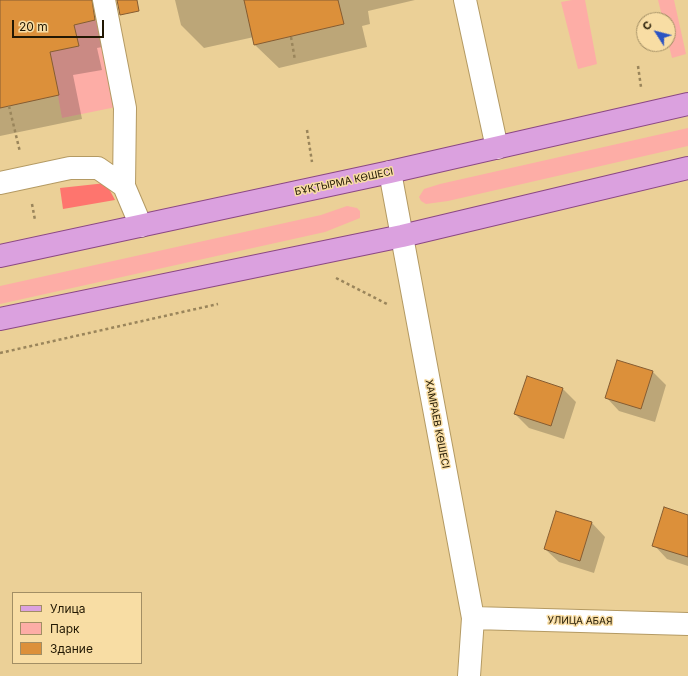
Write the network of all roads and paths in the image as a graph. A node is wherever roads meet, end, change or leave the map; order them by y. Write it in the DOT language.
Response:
graph roads {
  1 [pos="104,0"];
  2 [pos="465,0"];
  3 [pos="291,36"];
  4 [pos="295,60"];
  5 [pos="638,66"];
  6 [pos="642,91"];
  7 [pos="688,104"];
  8 [pos="307,130"];
  9 [pos="497,148"];
  10 [pos="313,168"];
  11 [pos="688,168"];
  12 [pos="390,172"];
  13 [pos="0,183"];
  14 [pos="124,186"];
  15 [pos="141,226"];
  16 [pos="402,236"];
  17 [pos="0,256"];
  18 [pos="342,276"];
  19 [pos="226,302"];
  20 [pos="0,319"];
  21 [pos="417,320"];
  22 [pos="0,353"];
  23 [pos="473,618"];
  24 [pos="688,624"];
  25 [pos="469,676"];
  1 -- 14 [label="street"];
  2 -- 9 [label="street"];
  3 -- 4 [label="path"];
  5 -- 6 [label="path"];
  7 -- 9 [label="main road, БҰҚТЫРМА КӨШЕСІ"];
  8 -- 10 [label="path"];
  9 -- 12 [label="main road, БҰҚТЫРМА КӨШЕСІ"];
  11 -- 16 [label="main road"];
  12 -- 15 [label="main road, БҰҚТЫРМА КӨШЕСІ"];
  12 -- 16 [label="street, ХАМРАЕВ КӨШЕСІ"];
  13 -- 14 [label="street"];
  14 -- 15 [label="street"];
  15 -- 17 [label="main road, БҰҚТЫРМА КӨШЕСІ"];
  16 -- 20 [label="main road"];
  16 -- 21 [label="street, ХАМРАЕВ КӨШЕСІ"];
  18 -- 21 [label="path"];
  19 -- 22 [label="path"];
  21 -- 23 [label="street, ХАМРАЕВ КӨШЕСІ"];
  23 -- 24 [label="street, УЛИЦА АБАЯ"];
  23 -- 25 [label="street, ХАМРАЕВ КӨШЕСІ"];
}
